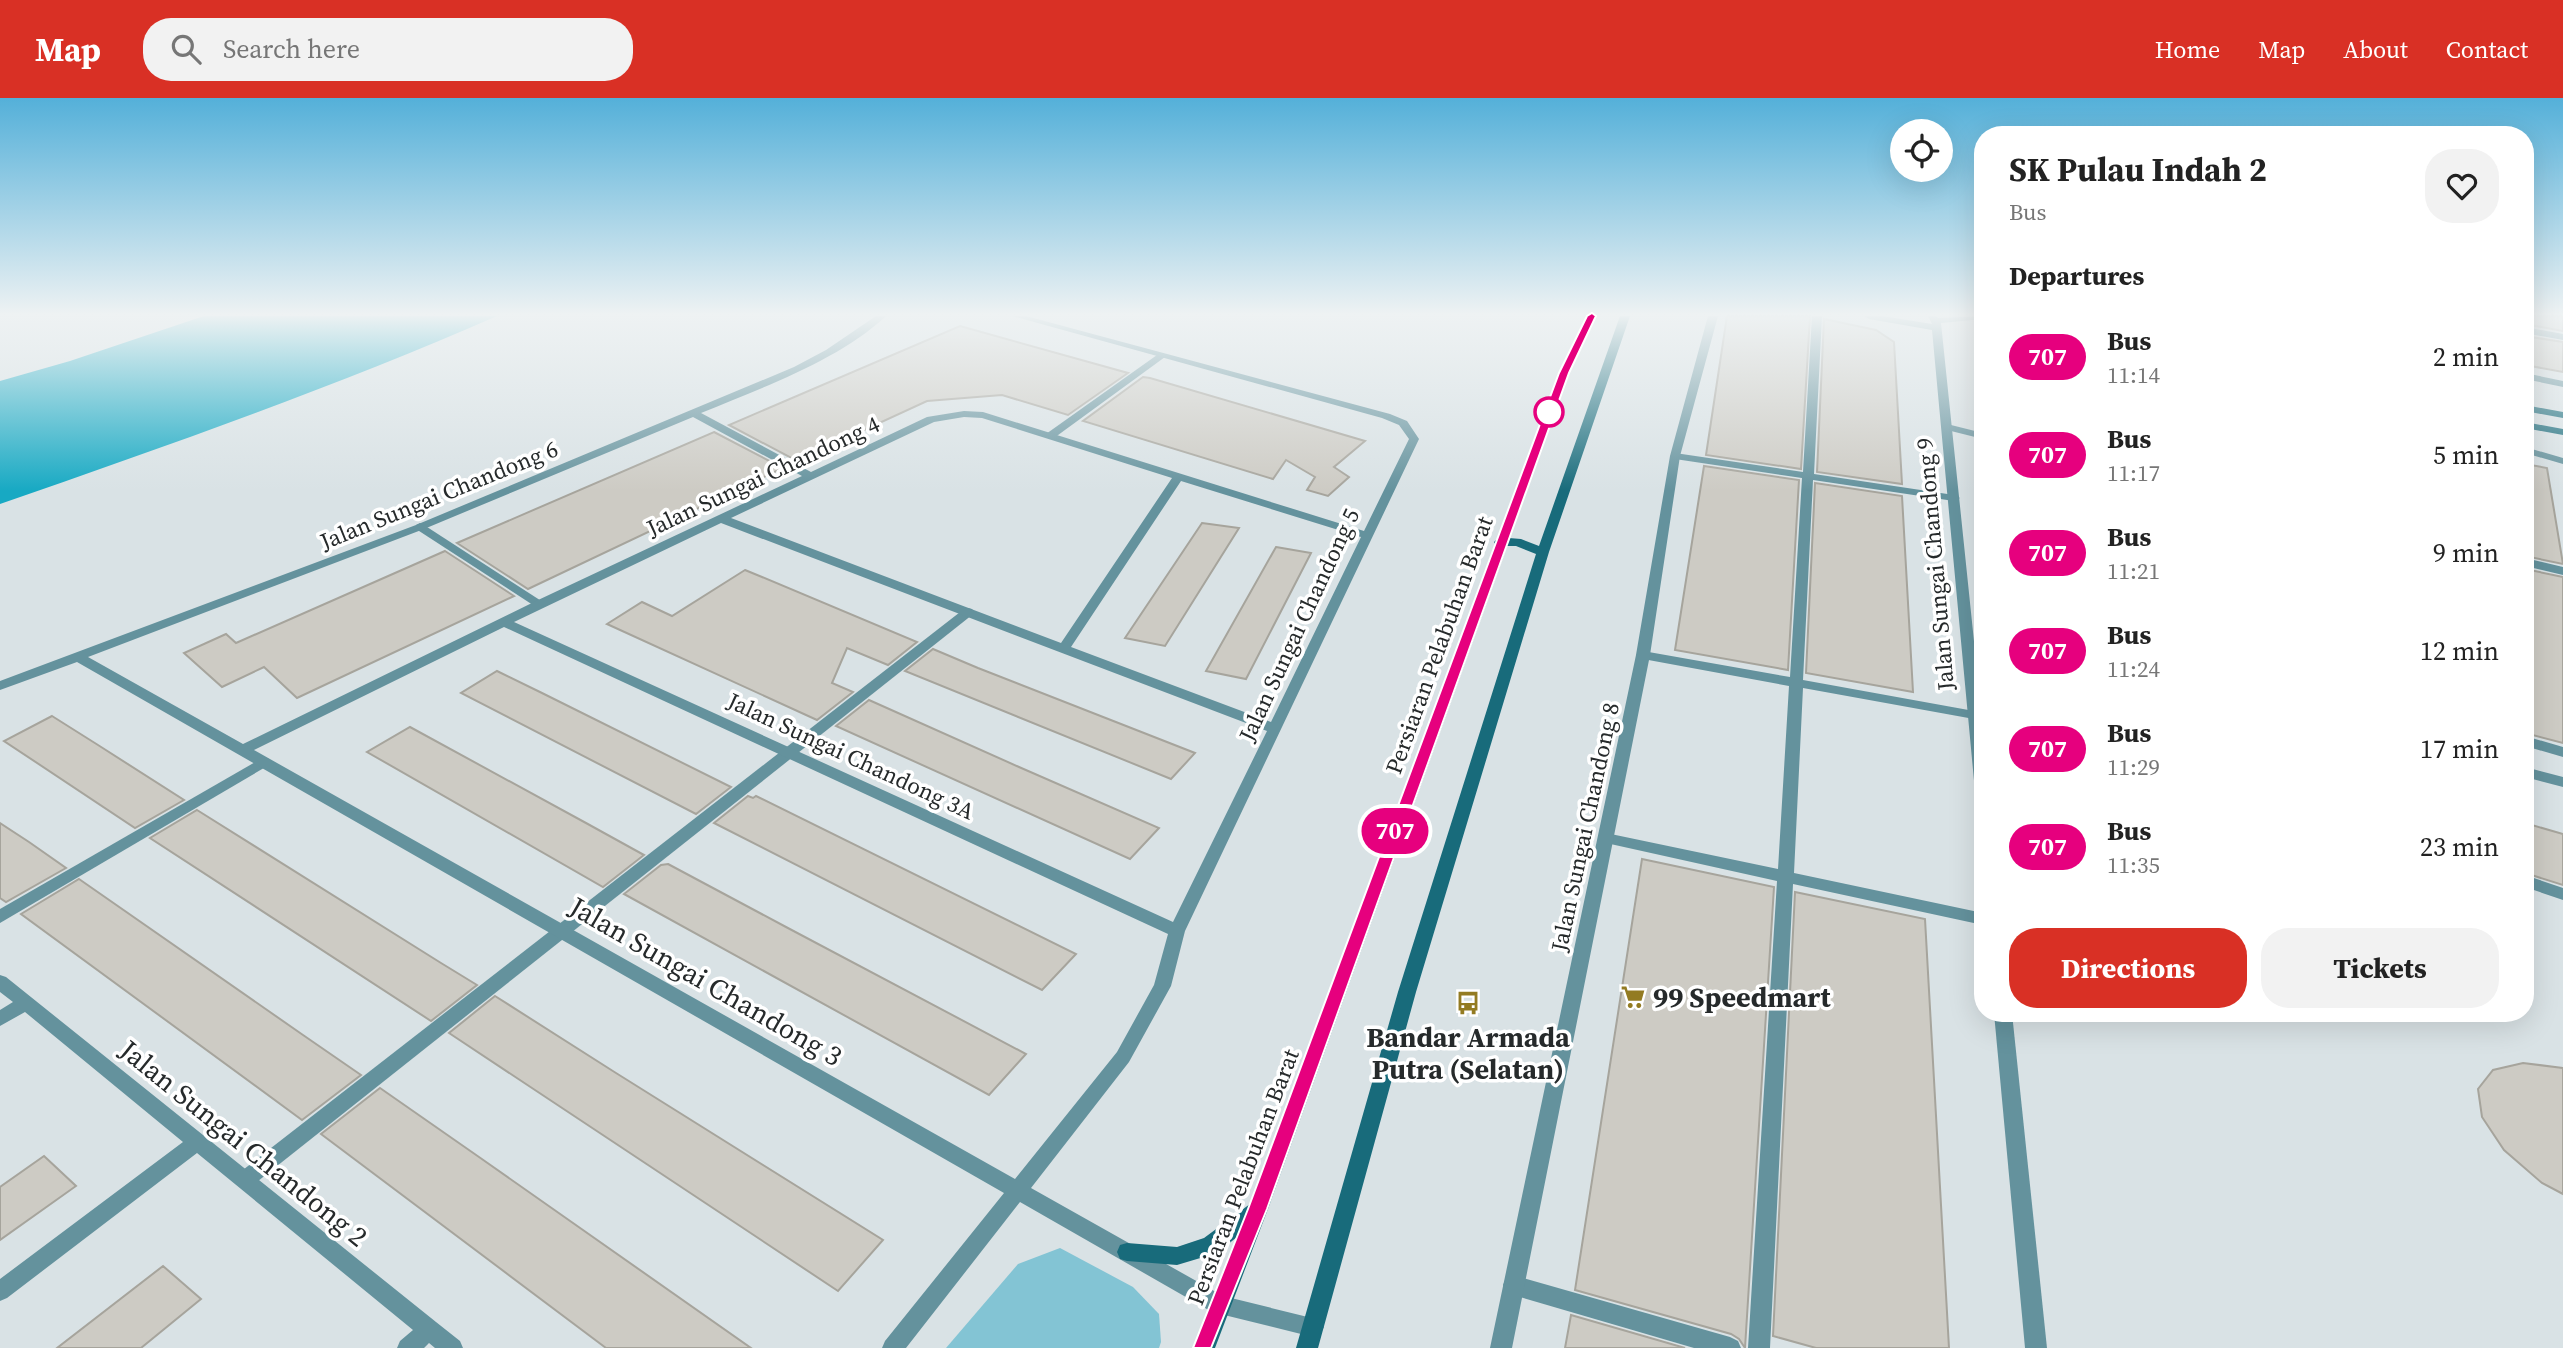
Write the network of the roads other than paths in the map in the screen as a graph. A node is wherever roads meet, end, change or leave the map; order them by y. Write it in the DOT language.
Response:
graph roads {
  1 [pos="784,374"];
  2 [pos="1136,374"];
  3 [pos="1224,374"];
  4 [pos="1563,374"];
  5 [pos="1605,374"];
  6 [pos="1697,374"];
  7 [pos="1814,374"];
  8 [pos="1941,374"];
  9 [pos="2534,378"];
  10 [pos="2563,384"];
  11 [pos="2534,410"];
  12 [pos="693,413"];
  13 [pos="2563,415"];
  14 [pos="1947,427"];
  15 [pos="2534,427"];
  16 [pos="2563,432"];
  17 [pos="1974,434"];
  18 [pos="1051,436"];
  19 [pos="2534,453"];
  20 [pos="1675,456"];
  21 [pos="2563,461"];
  22 [pos="811,476"];
  23 [pos="1808,476"];
  24 [pos="1178,477"];
  25 [pos="1954,498"];
  26 [pos="722,519"];
  27 [pos="420,527"];
  28 [pos="1365,535"];
  29 [pos="1500,542"];
  30 [pos="1543,552"];
  31 [pos="2534,564"];
  32 [pos="2563,571"];
  33 [pos="540,604"];
  34 [pos="968,612"];
  35 [pos="505,622"];
  36 [pos="1063,649"];
  37 [pos="1643,655"];
  38 [pos="80,658"];
  39 [pos="1796,683"];
  40 [pos="0,686"];
  41 [pos="1974,715"];
  42 [pos="1276,729"];
  43 [pos="2534,743"];
  44 [pos="243,750"];
  45 [pos="2563,751"];
  46 [pos="789,753"];
  47 [pos="264,762"];
  48 [pos="2534,774"];
  49 [pos="2563,782"];
  50 [pos="1606,838"];
  51 [pos="1785,877"];
  52 [pos="2534,884"];
  53 [pos="2563,894"];
  54 [pos="0,917"];
  55 [pos="1974,917"];
  56 [pos="562,931"];
  57 [pos="1177,931"];
  58 [pos="0,982"];
  59 [pos="26,1003"];
  60 [pos="0,1019"];
  61 [pos="2004,1022"];
  62 [pos="197,1142"];
  63 [pos="246,1179"];
  64 [pos="1017,1190"];
  65 [pos="1258,1209"];
  66 [pos="1127,1252"];
  67 [pos="1513,1285"];
  68 [pos="0,1291"];
  69 [pos="1219,1305"];
  70 [pos="1313,1327"];
  71 [pos="429,1329"];
  72 [pos="408,1348"];
  73 [pos="452,1348"];
  74 [pos="894,1348"];
  75 [pos="1203,1348"];
  76 [pos="1307,1348"];
  77 [pos="1501,1348"];
  78 [pos="1730,1348"];
  79 [pos="1759,1348"];
  80 [pos="2036,1348"];
  1 -- 12 [label="street, Jalan Sungai Chandong 6"];
  2 -- 18 [label="street"];
  3 -- 28 [label="street, Jalan Sungai Chandong 5"];
  4 -- 29 [label="street, Persiaran Pelabuhan Barat"];
  5 -- 30 [label="street"];
  6 -- 20 [label="street, Jalan Sungai Chandong 8"];
  7 -- 23 [label="street"];
  8 -- 14 [label="street, Jalan Sungai Chandong 9"];
  9 -- 10 [label="street"];
  11 -- 13 [label="street"];
  12 -- 22 [label="street"];
  12 -- 27 [label="street, Jalan Sungai Chandong 6"];
  14 -- 17 [label="street"];
  14 -- 25 [label="street, Jalan Sungai Chandong 9"];
  15 -- 16 [label="street"];
  18 -- 22 [label="street, Jalan Sungai Chandong 4"];
  18 -- 24 [label="street, Jalan Sungai Chandong 4"];
  19 -- 21 [label="street"];
  20 -- 23 [label="street"];
  20 -- 37 [label="street, Jalan Sungai Chandong 8"];
  22 -- 26 [label="street, Jalan Sungai Chandong 4"];
  23 -- 25 [label="street"];
  23 -- 39 [label="street"];
  24 -- 28 [label="street, Jalan Sungai Chandong 4"];
  24 -- 36 [label="street"];
  25 -- 41 [label="street, Jalan Sungai Chandong 9"];
  26 -- 33 [label="street, Jalan Sungai Chandong 4"];
  26 -- 34 [label="street"];
  27 -- 33 [label="street"];
  27 -- 38 [label="street, Jalan Sungai Chandong 6"];
  28 -- 42 [label="street, Jalan Sungai Chandong 5"];
  29 -- 30 [label="street"];
  29 -- 65 [label="street, Persiaran Pelabuhan Barat"];
  30 -- 70 [label="street"];
  31 -- 32 [label="street"];
  33 -- 35 [label="street, Jalan Sungai Chandong 4"];
  34 -- 36 [label="street"];
  34 -- 46 [label="street"];
  35 -- 44 [label="street, Jalan Sungai Chandong 4"];
  35 -- 46 [label="street, Jalan Sungai Chandong 3A"];
  36 -- 42 [label="street"];
  37 -- 39 [label="street"];
  37 -- 50 [label="street, Jalan Sungai Chandong 8"];
  38 -- 40 [label="street, Jalan Sungai Chandong 6"];
  38 -- 44 [label="street, Jalan Sungai Chandong 3"];
  39 -- 41 [label="street"];
  39 -- 51 [label="street"];
  42 -- 57 [label="street, Jalan Sungai Chandong 5"];
  43 -- 45 [label="street"];
  44 -- 47 [label="street, Jalan Sungai Chandong 3"];
  46 -- 56 [label="street"];
  46 -- 57 [label="street, Jalan Sungai Chandong 3A"];
  47 -- 54 [label="street"];
  47 -- 56 [label="street, Jalan Sungai Chandong 3"];
  48 -- 49 [label="street"];
  50 -- 51 [label="street"];
  50 -- 67 [label="street, Jalan Sungai Chandong 8"];
  51 -- 55 [label="street"];
  51 -- 79 [label="street"];
  52 -- 53 [label="street"];
  56 -- 63 [label="street"];
  56 -- 64 [label="street, Jalan Sungai Chandong 3"];
  57 -- 64 [label="street, Jalan Sungai Chandong 5"];
  58 -- 59 [label="street, Jalan Sungai Chandong 2"];
  59 -- 60 [label="street"];
  59 -- 62 [label="street, Jalan Sungai Chandong 2"];
  61 -- 80 [label="street"];
  62 -- 63 [label="street, Jalan Sungai Chandong 2"];
  62 -- 68 [label="street"];
  63 -- 71 [label="street, Jalan Sungai Chandong 2"];
  64 -- 66 [label="street, Jalan Sungai Chandong 3"];
  64 -- 74 [label="street, Jalan Sungai Chandong 5"];
  65 -- 66 [label="street"];
  65 -- 69 [label="street, Persiaran Pelabuhan Barat"];
  66 -- 69 [label="street, Jalan Sungai Chandong 3"];
  67 -- 77 [label="street, Jalan Sungai Chandong 8"];
  67 -- 78 [label="street"];
  69 -- 70 [label="street, Jalan Sungai Chandong 3"];
  69 -- 75 [label="street, Persiaran Pelabuhan Barat"];
  70 -- 76 [label="street"];
  71 -- 72 [label="street"];
  71 -- 73 [label="street, Jalan Sungai Chandong 2"];
}
